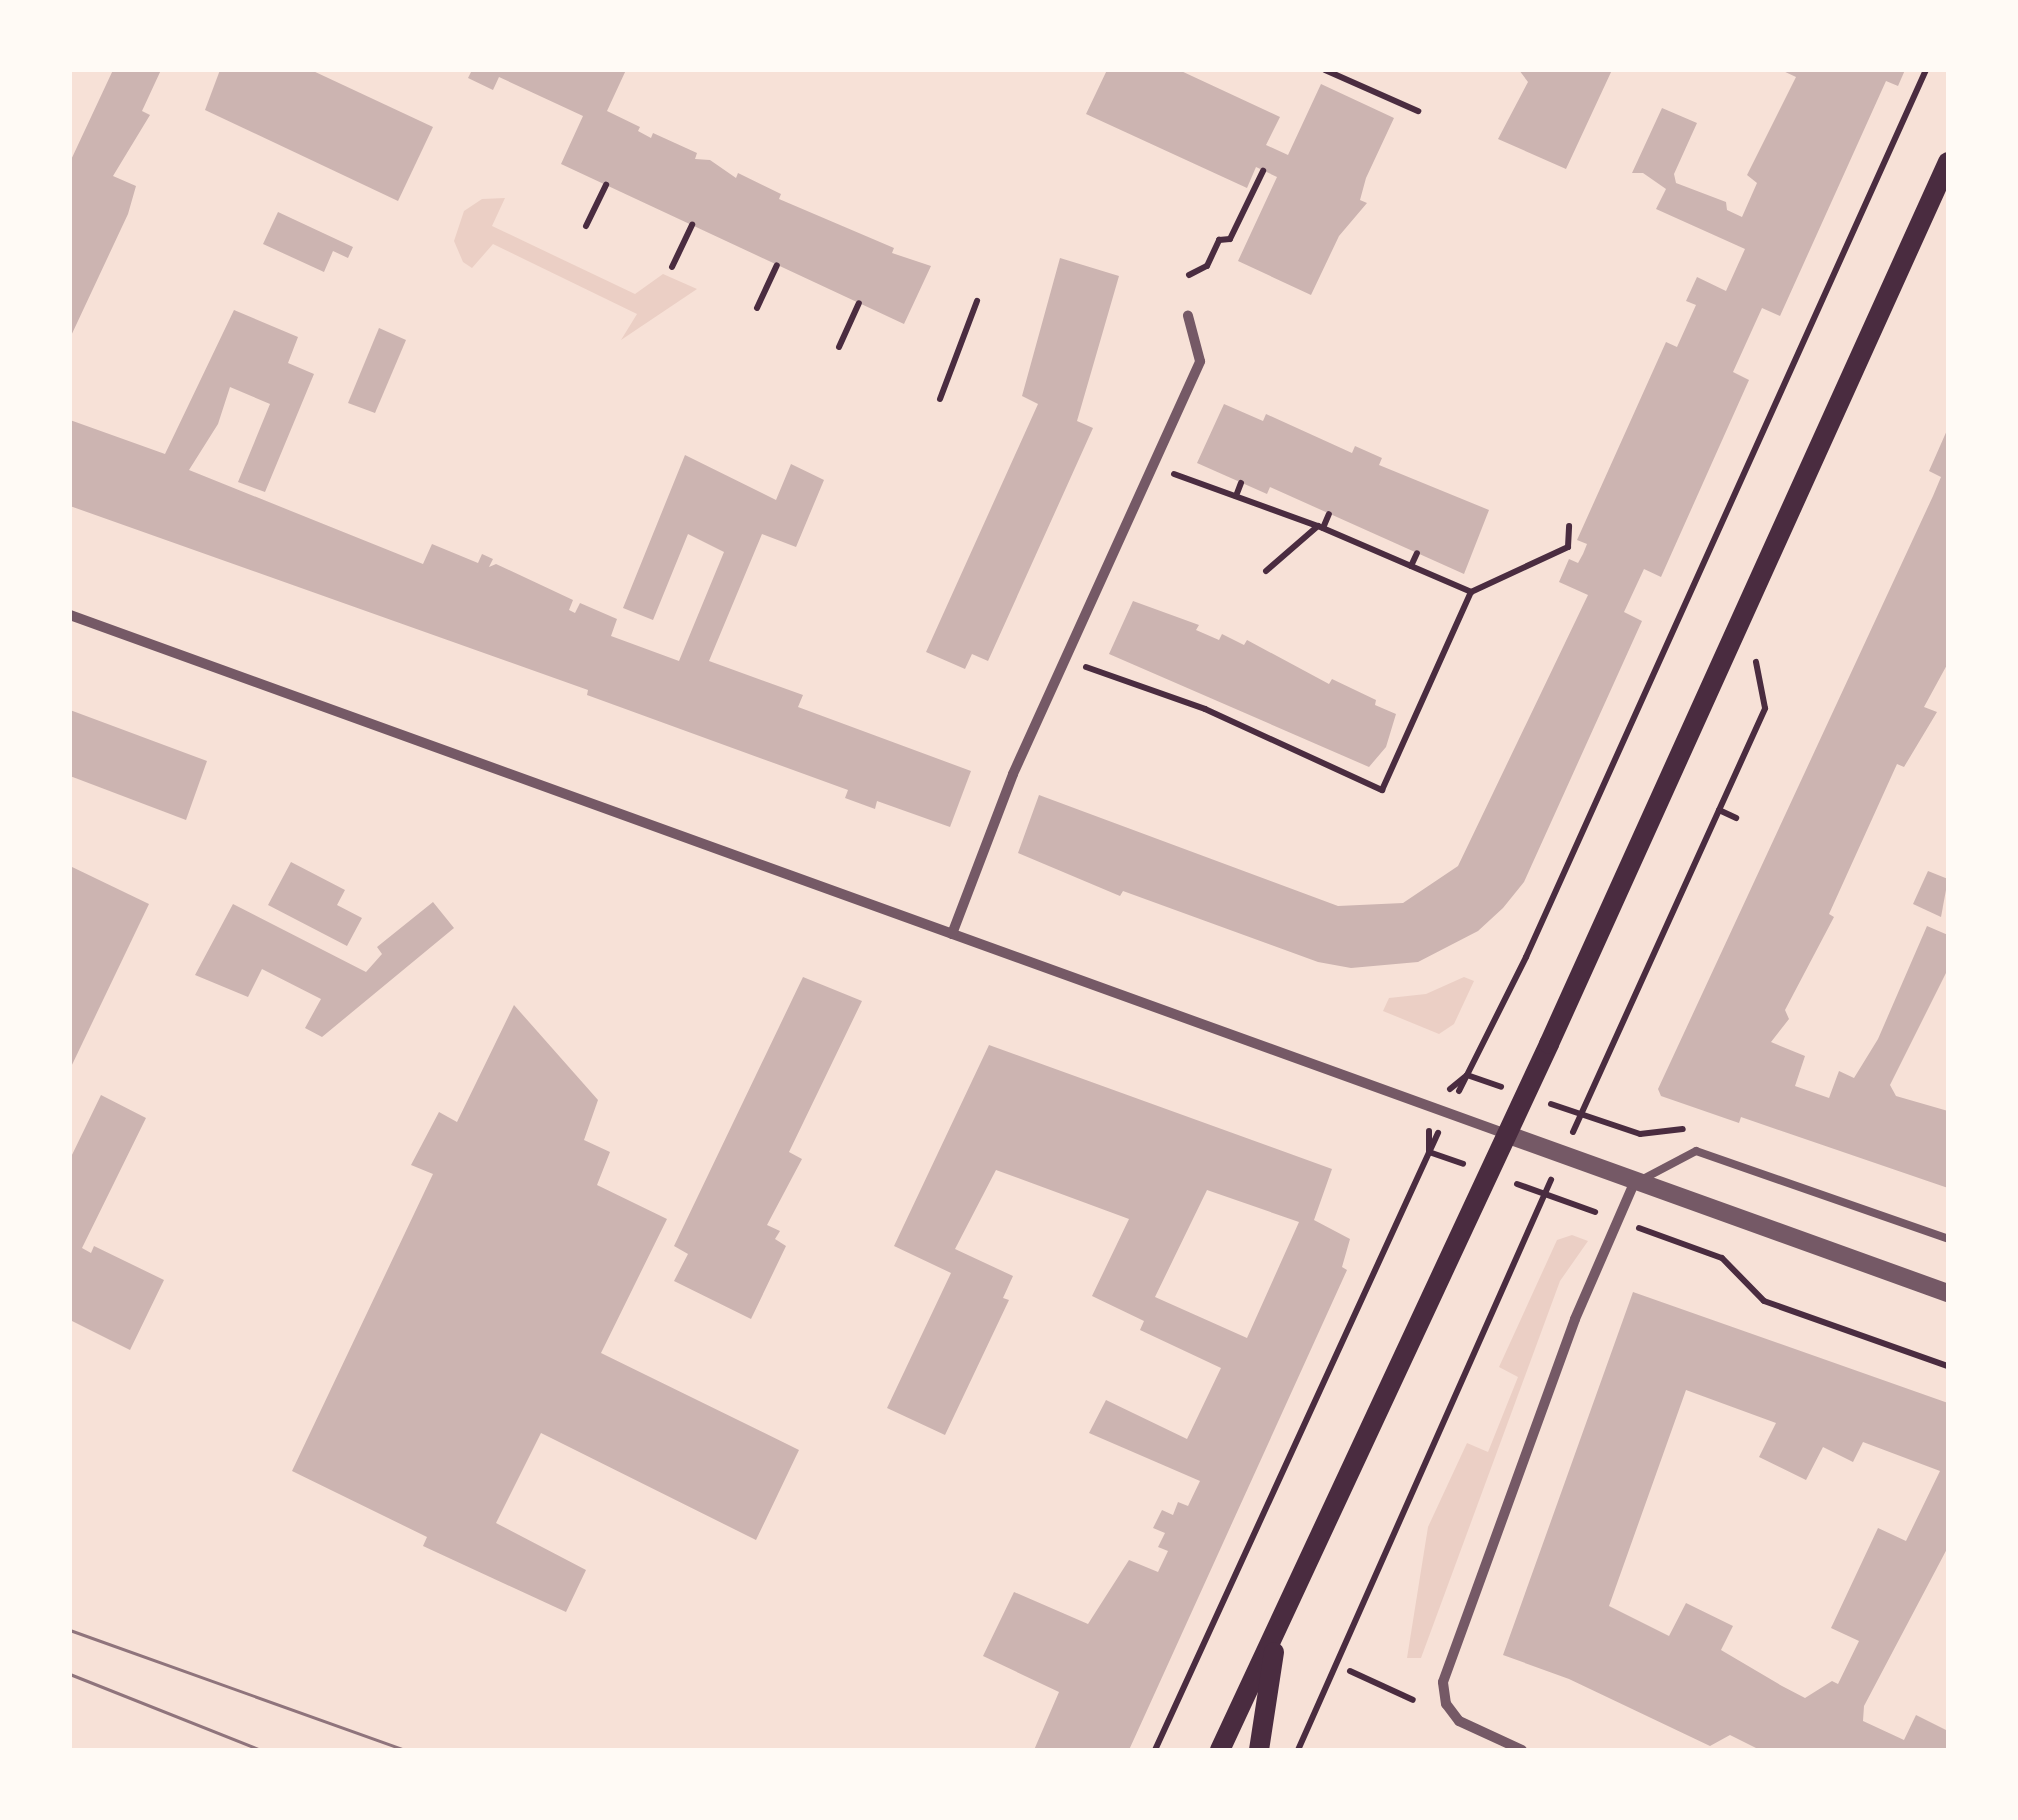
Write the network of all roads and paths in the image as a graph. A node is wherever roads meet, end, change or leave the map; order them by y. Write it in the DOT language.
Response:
graph roads {
  1 [pos="1325,70"];
  2 [pos="1926,70"];
  3 [pos="1418,111"];
  4 [pos="1948,162"];
  5 [pos="1263,170"];
  6 [pos="606,185"];
  7 [pos="692,225"];
  8 [pos="586,226"];
  9 [pos="777,265"];
  10 [pos="672,267"];
  11 [pos="1189,275"];
  12 [pos="977,301"];
  13 [pos="859,304"];
  14 [pos="757,308"];
  15 [pos="1188,316"];
  16 [pos="839,347"];
  17 [pos="940,399"];
  18 [pos="1173,474"];
  19 [pos="1241,483"];
  20 [pos="1236,496"];
  21 [pos="1329,514"];
  22 [pos="1569,526"];
  23 [pos="1321,527"];
  24 [pos="1417,553"];
  25 [pos="1411,566"];
  26 [pos="1266,571"];
  27 [pos="1471,592"];
  28 [pos="70,615"];
  29 [pos="1086,667"];
  30 [pos="1766,708"];
  31 [pos="1718,810"];
  32 [pos="1736,818"];
  33 [pos="952,934"];
  34 [pos="1489,1032"];
  35 [pos="1605,1062"];
  36 [pos="1506,1134"];
  37 [pos="1634,1183"];
  38 [pos="1406,1196"];
  39 [pos="1578,1206"];
  40 [pos="1600,1214"];
  41 [pos="1528,1228"];
  42 [pos="1648,1231"];
  43 [pos="1948,1239"];
  44 [pos="1948,1292"];
  45 [pos="1948,1366"];
  46 [pos="1277,1630"];
  47 [pos="1350,1671"];
  48 [pos="1413,1700"];
  49 [pos="1155,1750"];
  50 [pos="1220,1750"];
  51 [pos="1259,1750"];
  52 [pos="1298,1750"];
  53 [pos="1522,1750"];
  1 -- 3 [label="path"];
  2 -- 34 [label="path"];
  4 -- 36 [label="main road"];
  5 -- 11 [label="path"];
  6 -- 8 [label="path"];
  7 -- 10 [label="path"];
  9 -- 14 [label="path"];
  12 -- 17 [label="path"];
  13 -- 16 [label="path"];
  15 -- 33 [label="street"];
  18 -- 20 [label="path"];
  19 -- 20 [label="path"];
  20 -- 23 [label="path"];
  21 -- 23 [label="path"];
  22 -- 27 [label="path"];
  23 -- 25 [label="path"];
  23 -- 26 [label="path"];
  24 -- 25 [label="path"];
  25 -- 27 [label="path"];
  27 -- 29 [label="path"];
  28 -- 33 [label="street"];
  30 -- 31 [label="path"];
  31 -- 32 [label="path"];
  31 -- 35 [label="path"];
  33 -- 36 [label="street"];
  36 -- 37 [label="street"];
  36 -- 46 [label="main road"];
  37 -- 43 [label="lane"];
  37 -- 44 [label="street"];
  37 -- 53 [label="street"];
  38 -- 49 [label="path"];
  39 -- 40 [label="path"];
  41 -- 52 [label="path"];
  42 -- 45 [label="path"];
  46 -- 50 [label="main road"];
  46 -- 51 [label="main road"];
  47 -- 48 [label="path"];
}
